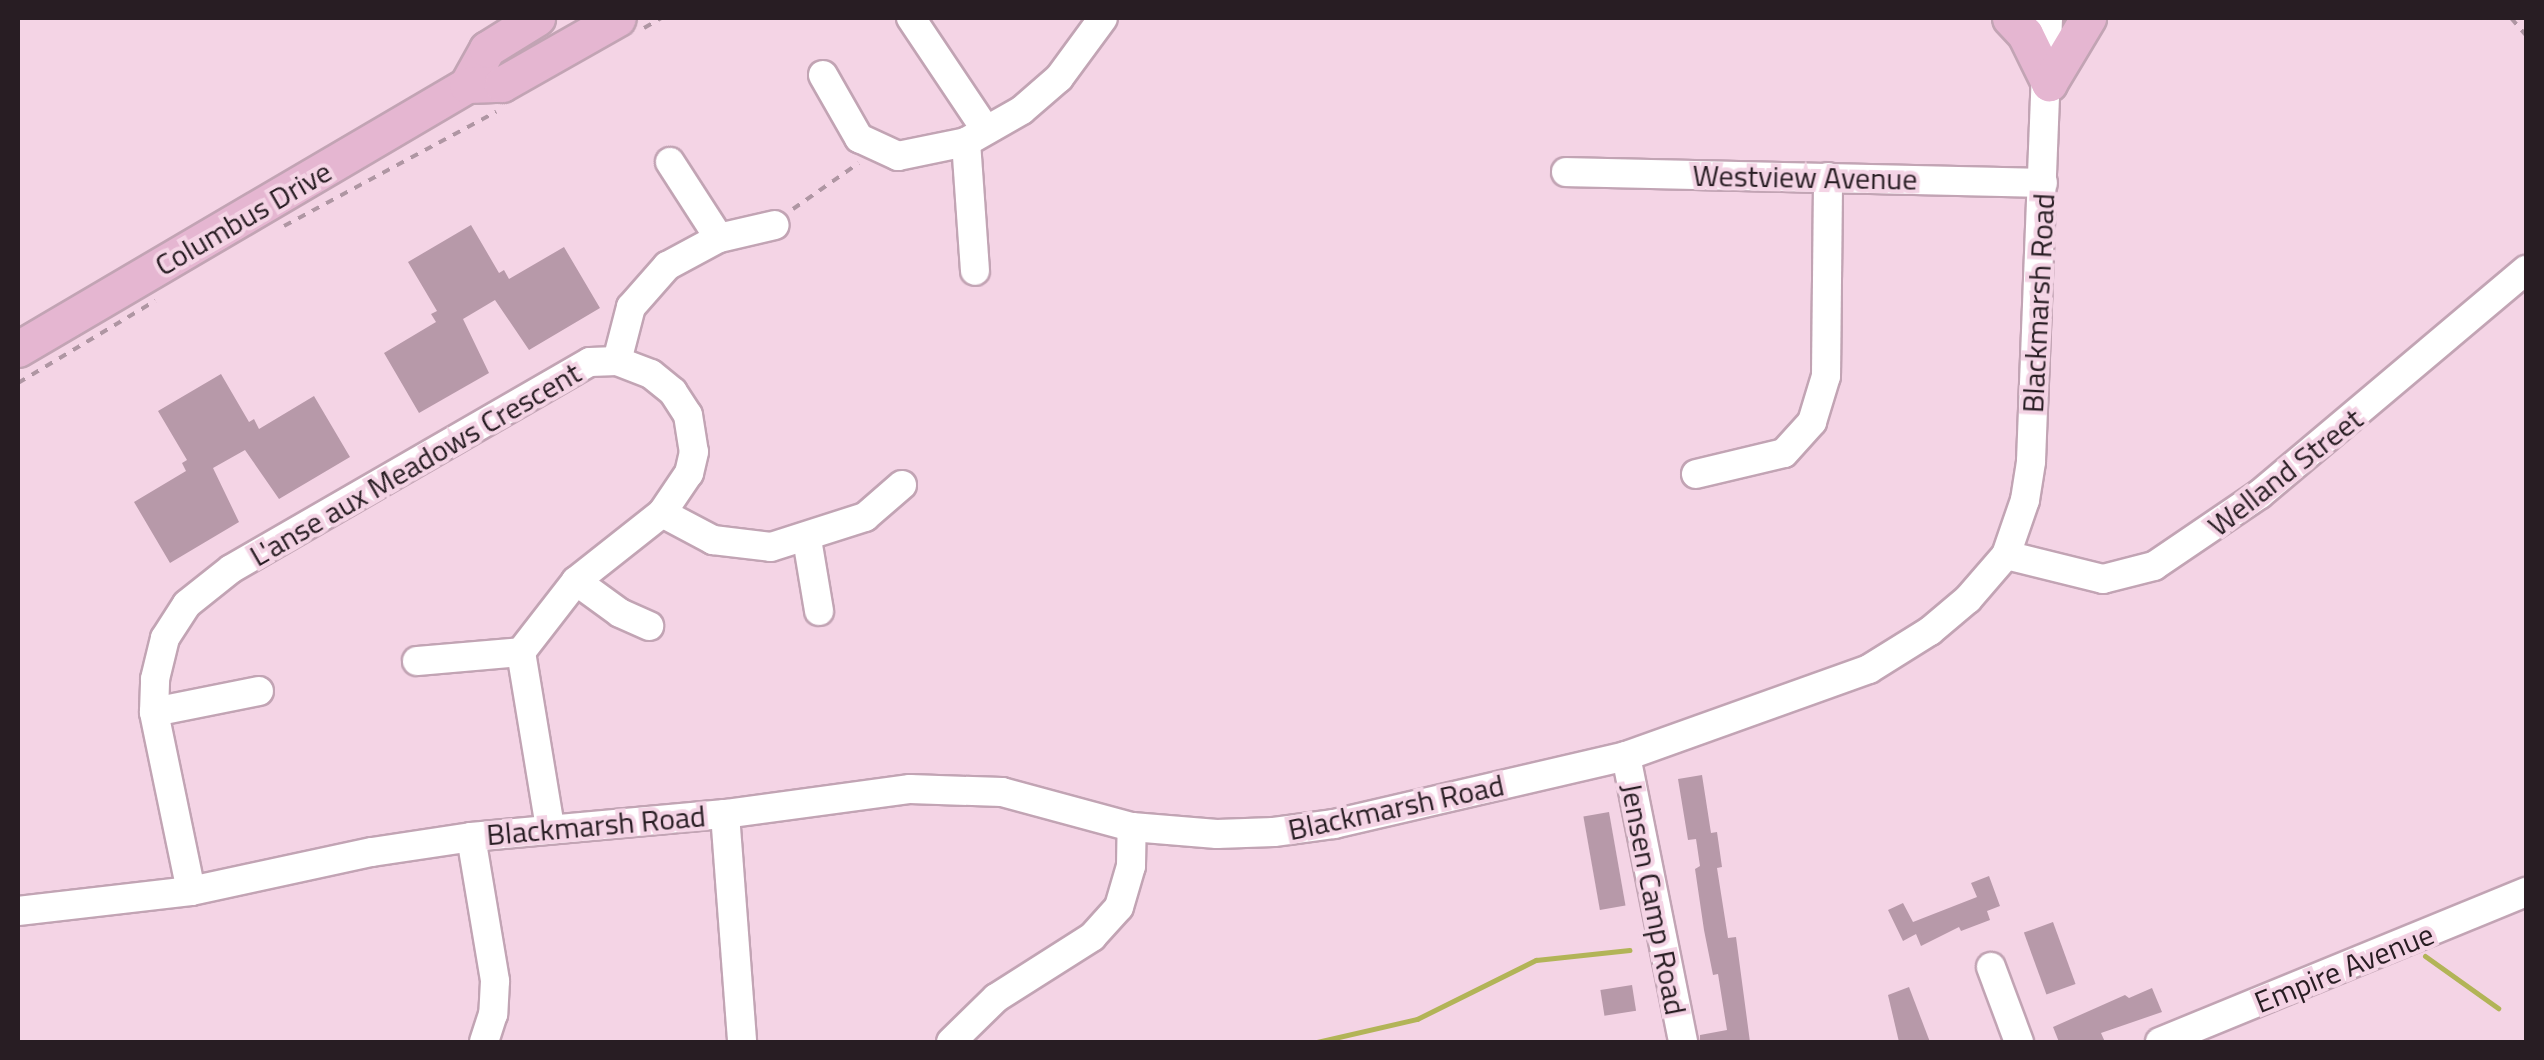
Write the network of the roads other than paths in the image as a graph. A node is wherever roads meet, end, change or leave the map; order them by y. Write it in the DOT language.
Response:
graph roads {
  1 [pos="538,18"];
  2 [pos="911,18"];
  3 [pos="1103,18"];
  4 [pos="2010,18"];
  5 [pos="2048,18"];
  6 [pos="2088,18"];
  7 [pos="626,26"];
  8 [pos="822,75"];
  9 [pos="2049,82"];
  10 [pos="468,85"];
  11 [pos="976,136"];
  12 [pos="670,162"];
  13 [pos="1566,172"];
  14 [pos="1828,178"];
  15 [pos="2043,183"];
  16 [pos="775,226"];
  17 [pos="718,238"];
  18 [pos="2526,270"];
  19 [pos="975,271"];
  20 [pos="18,349"];
  21 [pos="617,361"];
  22 [pos="1696,474"];
  23 [pos="902,485"];
  24 [pos="662,513"];
  25 [pos="807,539"];
  26 [pos="2006,555"];
  27 [pos="576,582"];
  28 [pos="819,611"];
  29 [pos="649,626"];
  30 [pos="521,652"];
  31 [pos="417,661"];
  32 [pos="260,690"];
  33 [pos="154,712"];
  34 [pos="1626,756"];
  35 [pos="725,814"];
  36 [pos="1132,827"];
  37 [pos="550,828"];
  38 [pos="471,836"];
  39 [pos="191,892"];
  40 [pos="2526,892"];
  41 [pos="18,911"];
  42 [pos="1991,967"];
  43 [pos="484,1042"];
  44 [pos="742,1042"];
  45 [pos="951,1042"];
  46 [pos="1683,1042"];
  47 [pos="2018,1042"];
  48 [pos="2160,1042"];
  1 -- 10 [label="main road, Columbus Drive"];
  2 -- 11 [label="street"];
  3 -- 11 [label="street"];
  4 -- 9 [label="main road"];
  5 -- 9 [label="street, Blackmarsh Road"];
  6 -- 9 [label="main road"];
  7 -- 10 [label="main road, Columbus Drive"];
  8 -- 11 [label="street"];
  9 -- 15 [label="street, Blackmarsh Road"];
  10 -- 20 [label="main road, Columbus Drive"];
  11 -- 19 [label="street"];
  12 -- 17 [label="street"];
  13 -- 14 [label="street, Westview Avenue"];
  14 -- 15 [label="street, Westview Avenue"];
  14 -- 22 [label="street"];
  15 -- 26 [label="street, Blackmarsh Road"];
  16 -- 17 [label="street"];
  17 -- 21 [label="street"];
  18 -- 26 [label="street, Welland Street"];
  21 -- 24 [label="street, L'anse aux Meadows Crescent"];
  21 -- 33 [label="street, L'anse aux Meadows Crescent"];
  23 -- 25 [label="street"];
  24 -- 25 [label="street"];
  24 -- 27 [label="street, L'anse aux Meadows Crescent"];
  25 -- 28 [label="street"];
  26 -- 34 [label="street, Blackmarsh Road"];
  27 -- 29 [label="street"];
  27 -- 30 [label="street, L'anse aux Meadows Crescent"];
  30 -- 31 [label="street"];
  30 -- 37 [label="street"];
  32 -- 33 [label="street"];
  33 -- 39 [label="street, L'anse aux Meadows Crescent"];
  34 -- 36 [label="street, Blackmarsh Road"];
  34 -- 46 [label="street, Jensen Camp Road"];
  35 -- 36 [label="street, Blackmarsh Road"];
  35 -- 37 [label="street, Blackmarsh Road"];
  35 -- 44 [label="street"];
  36 -- 45 [label="street"];
  37 -- 38 [label="street, Blackmarsh Road"];
  38 -- 39 [label="street, Blackmarsh Road"];
  38 -- 43 [label="street"];
  39 -- 41 [label="street, Blackmarsh Road"];
  40 -- 48 [label="street, Empire Avenue"];
  42 -- 47 [label="street"];
}
